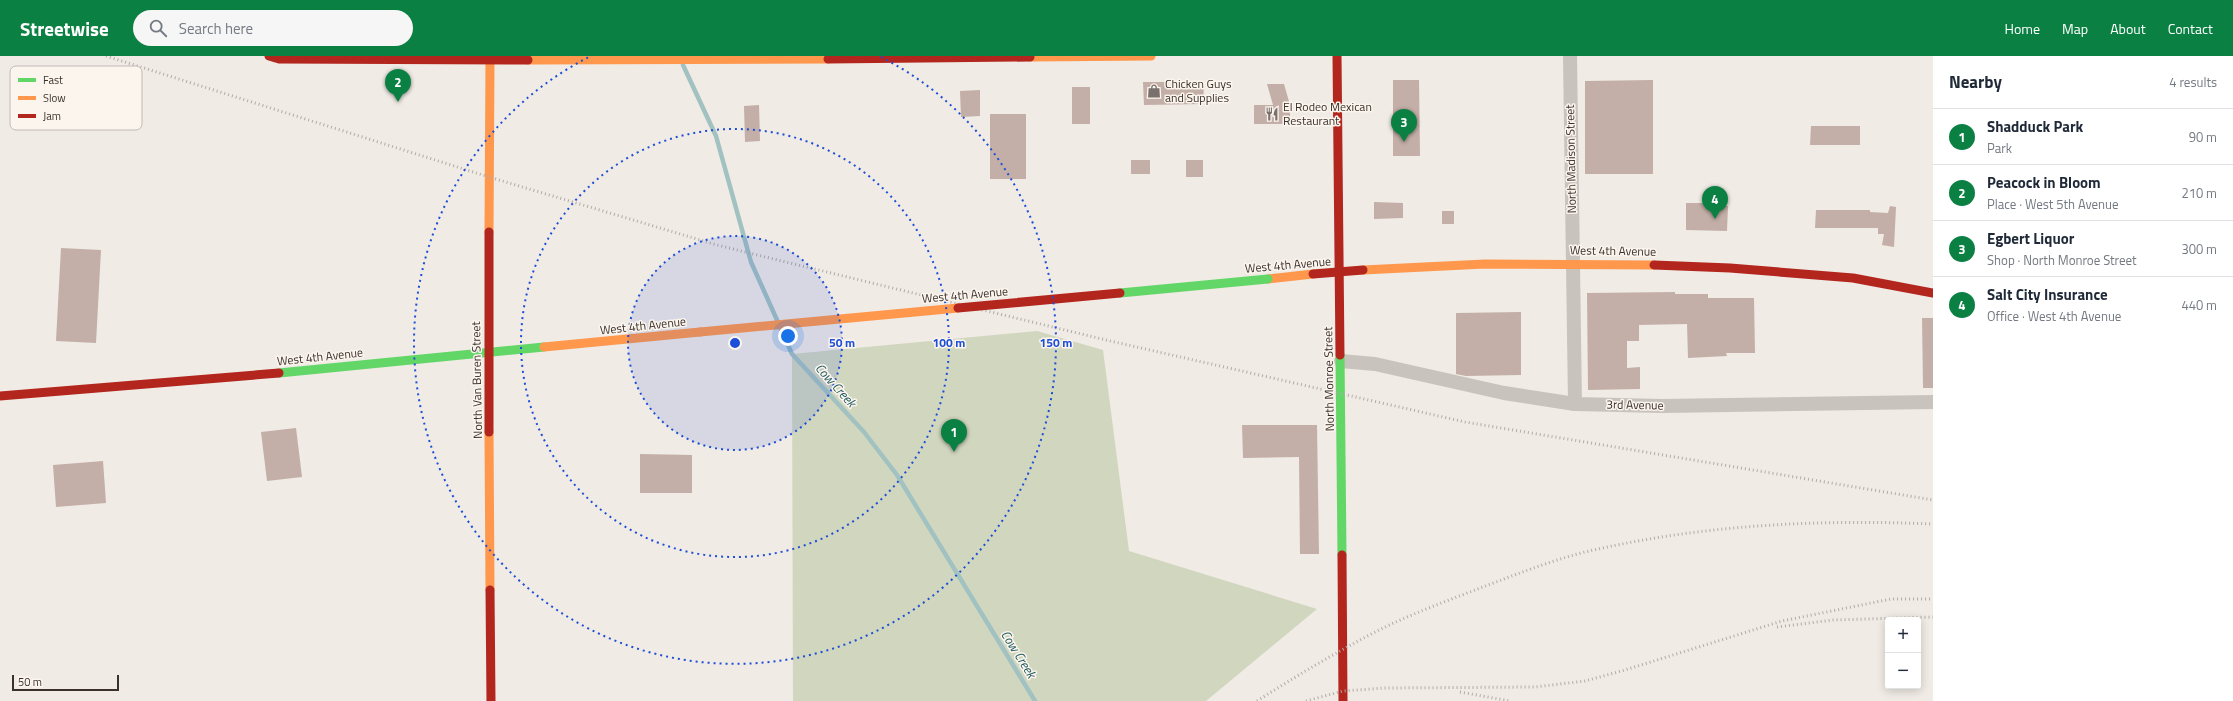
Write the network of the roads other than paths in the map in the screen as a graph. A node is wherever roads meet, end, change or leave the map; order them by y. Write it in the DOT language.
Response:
graph roads {
  1 [pos="269,56"];
  2 [pos="1087,56"];
  3 [pos="1150,56"];
  4 [pos="1337,56"];
  5 [pos="1570,56"];
  6 [pos="881,57"];
  7 [pos="490,58"];
  8 [pos="1572,263"];
  9 [pos="1933,293"];
  10 [pos="488,353"];
  11 [pos="1341,361"];
  12 [pos="0,396"];
  13 [pos="1933,402"];
  14 [pos="1575,404"];
  15 [pos="491,701"];
  16 [pos="1343,701"];
  1 -- 7 [label="street"];
  2 -- 3 [label="street"];
  2 -- 6 [label="street"];
  4 -- 11 [label="street, North Monroe Street"];
  5 -- 8 [label="street, North Madison Street"];
  6 -- 7 [label="street"];
  7 -- 10 [label="street, North Van Buren Street"];
  8 -- 9 [label="street, West 4th Avenue"];
  8 -- 10 [label="street, West 4th Avenue, bridge"];
  8 -- 14 [label="street, North Madison Street"];
  10 -- 12 [label="street, West 4th Avenue"];
  10 -- 15 [label="street, North Van Buren Street"];
  11 -- 14 [label="street, 3rd Avenue"];
  11 -- 16 [label="street, North Monroe Street"];
  13 -- 14 [label="street, 3rd Avenue"];
}
